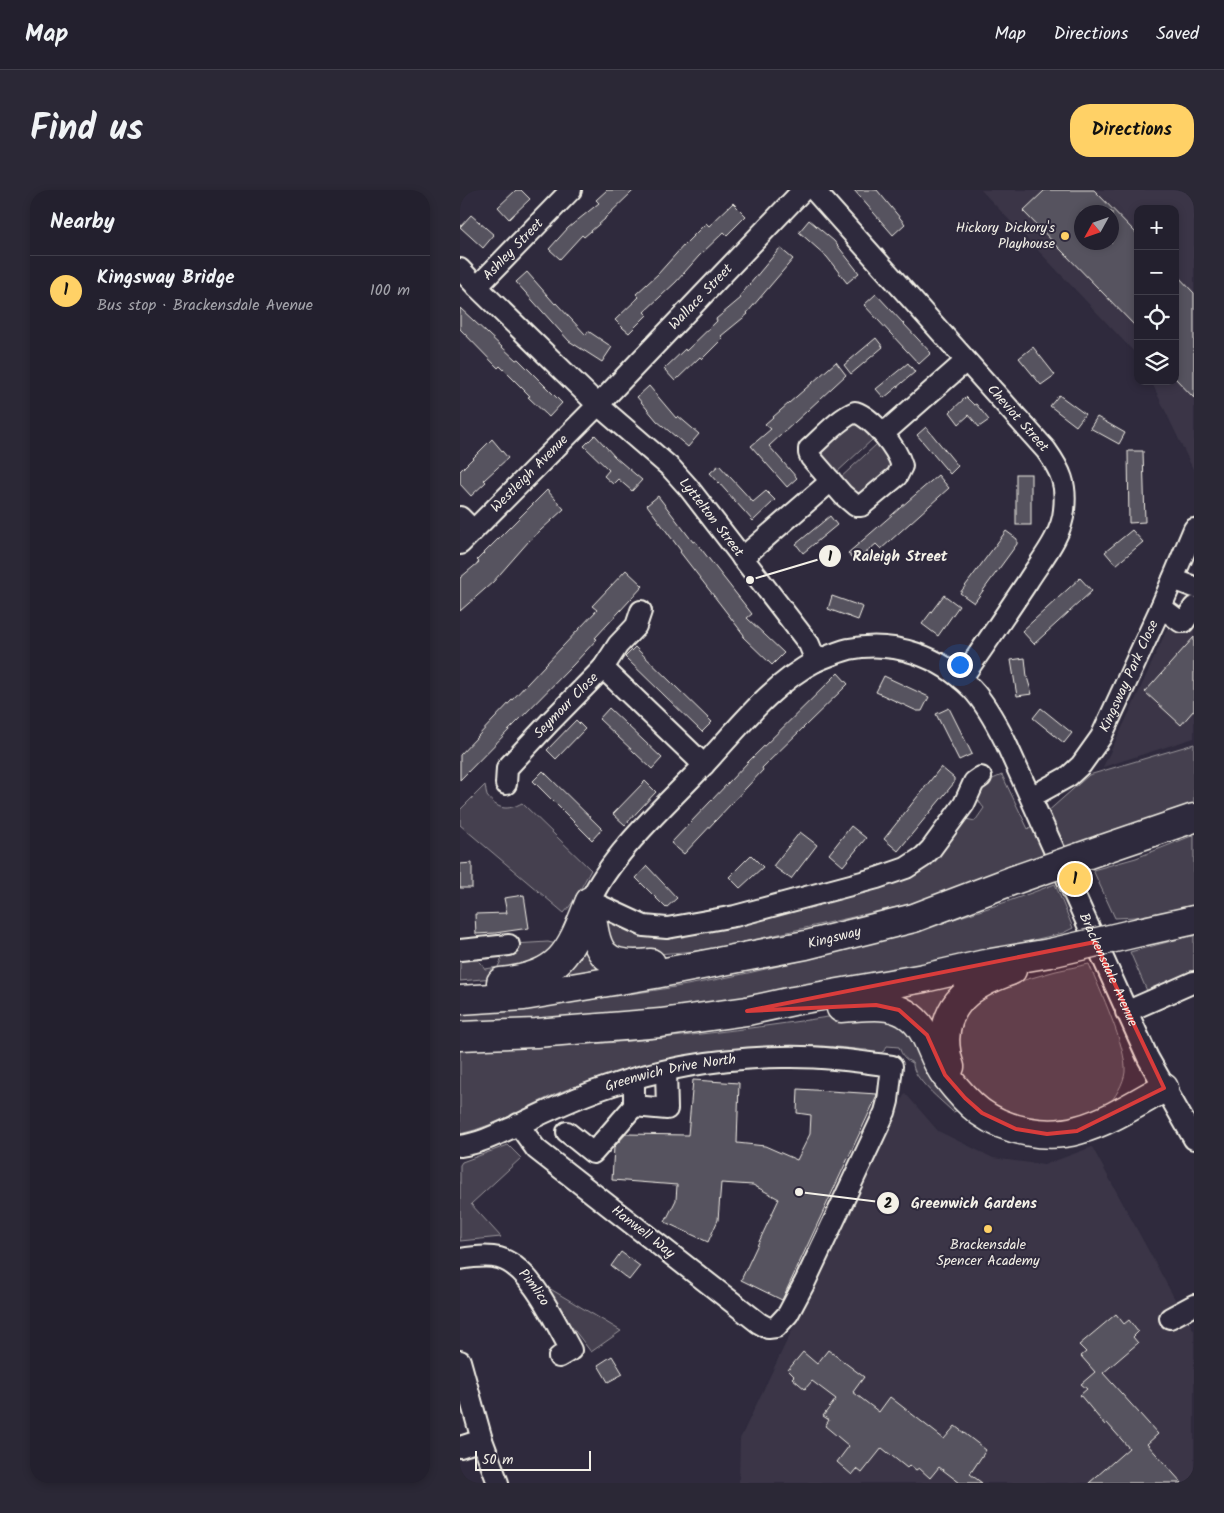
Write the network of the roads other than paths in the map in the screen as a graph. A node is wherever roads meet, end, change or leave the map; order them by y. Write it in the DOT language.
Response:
graph roads {
  1 [pos="571,190"];
  2 [pos="803,190"];
  3 [pos="814,190"];
  4 [pos="460,269"];
  5 [pos="477,287"];
  6 [pos="966,361"];
  7 [pos="598,405"];
  8 [pos="883,434"];
  9 [pos="831,481"];
  10 [pos="1194,529"];
  11 [pos="464,530"];
  12 [pos="742,558"];
  13 [pos="1173,579"];
  14 [pos="1194,587"];
  15 [pos="1161,607"];
  16 [pos="1194,607"];
  17 [pos="641,611"];
  18 [pos="816,661"];
  19 [pos="603,668"];
  20 [pos="961,679"];
  21 [pos="704,765"];
  22 [pos="981,777"];
  23 [pos="506,784"];
  24 [pos="1031,797"];
  25 [pos="1194,818"];
  26 [pos="590,901"];
  27 [pos="1194,920"];
  28 [pos="509,945"];
  29 [pos="460,950"];
  30 [pos="1048,953"];
  31 [pos="753,956"];
  32 [pos="1194,982"];
  33 [pos="460,987"];
  34 [pos="460,1000"];
  35 [pos="748,1011"];
  36 [pos="1126,1012"];
  37 [pos="460,1036"];
  38 [pos="666,1071"];
  39 [pos="634,1079"];
  40 [pos="954,1084"];
  41 [pos="1164,1088"];
  42 [pos="634,1106"];
  43 [pos="518,1124"];
  44 [pos="567,1132"];
  45 [pos="1194,1139"];
  46 [pos="460,1146"];
  47 [pos="460,1259"];
  48 [pos="1194,1304"];
  49 [pos="1170,1318"];
  50 [pos="776,1327"];
  51 [pos="559,1358"];
  52 [pos="460,1360"];
  53 [pos="482,1440"];
  54 [pos="460,1447"];
  55 [pos="498,1483"];
  1 -- 5 [label="street, Ashley Street"];
  2 -- 7 [label="street, Wallace Street"];
  3 -- 6 [label="street, Cheviot Street"];
  4 -- 5 [label="street, Lyttelton Street"];
  5 -- 7 [label="street, Lyttelton Street"];
  6 -- 8 [label="street"];
  6 -- 20 [label="street, Cheviot Street"];
  7 -- 11 [label="street, Westleigh Avenue"];
  7 -- 12 [label="street, Lyttelton Street"];
  8 -- 9 [label="street"];
  8 -- 9 [label="street"];
  9 -- 12 [label="street"];
  10 -- 13 [label="street, Kingsway Park Close"];
  12 -- 18 [label="street, Lyttelton Street"];
  13 -- 14 [label="street"];
  13 -- 15 [label="street, Kingsway Park Close"];
  15 -- 16 [label="street"];
  15 -- 24 [label="street, Kingsway Park Close"];
  17 -- 19 [label="street"];
  18 -- 20 [label="street"];
  18 -- 21 [label="street"];
  19 -- 21 [label="street, Seymour Close"];
  19 -- 23 [label="street, Seymour Close"];
  20 -- 24 [label="street"];
  21 -- 26 [label="street"];
  22 -- 26 [label="street"];
  24 -- 36 [label="street, Brackensdale Avenue"];
  25 -- 31 [label="highway, Kingsway, bridge"];
  26 -- 31 [label="highway"];
  26 -- 33 [label="highway"];
  27 -- 30 [label="highway, bridge"];
  28 -- 29 [label="street"];
  30 -- 35 [label="highway"];
  30 -- 40 [label="highway"];
  31 -- 34 [label="highway, Kingsway"];
  32 -- 36 [label="street"];
  35 -- 37 [label="highway"];
  35 -- 40 [label="highway"];
  36 -- 41 [label="street, Brackensdale Avenue"];
  38 -- 39 [label="street, Greenwich Drive North"];
  38 -- 42 [label="street"];
  38 -- 50 [label="street, Greenwich Drive North"];
  39 -- 42 [label="street"];
  39 -- 43 [label="street, Greenwich Drive North"];
  40 -- 41 [label="highway"];
  41 -- 45 [label="street, Brackensdale Avenue"];
  42 -- 44 [label="street"];
  43 -- 46 [label="street, Greenwich Drive North"];
  43 -- 50 [label="street, Hanwell Way"];
  47 -- 51 [label="street, Pimlico"];
  48 -- 49 [label="street"];
  52 -- 53 [label="street"];
  53 -- 54 [label="street"];
  53 -- 55 [label="street"];
}
